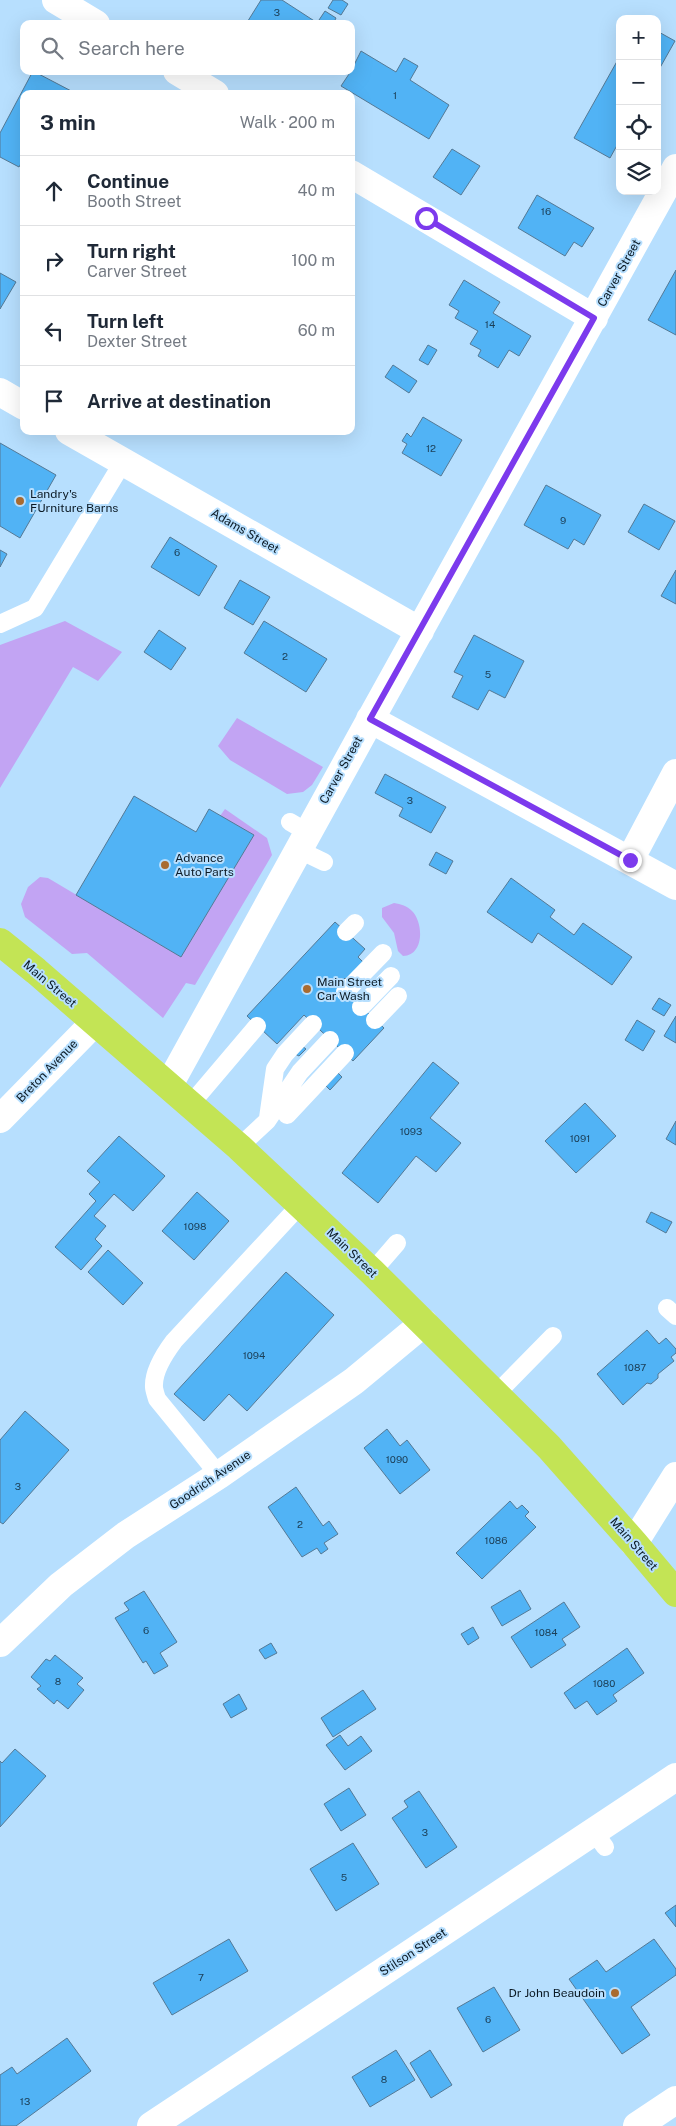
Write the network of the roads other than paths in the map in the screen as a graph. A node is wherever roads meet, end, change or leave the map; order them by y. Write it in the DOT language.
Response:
graph roads {
  1 [pos="56,0"];
  2 [pos="89,20"];
  3 [pos="184,75"];
  4 [pos="208,90"];
  5 [pos="676,168"];
  6 [pos="355,176"];
  7 [pos="594,318"];
  8 [pos="0,392"];
  9 [pos="20,404"];
  10 [pos="76,435"];
  11 [pos="123,462"];
  12 [pos="0,624"];
  13 [pos="420,631"];
  14 [pos="370,719"];
  15 [pos="676,773"];
  16 [pos="298,834"];
  17 [pos="630,860"];
  18 [pos="324,862"];
  19 [pos="676,886"];
  20 [pos="0,942"];
  21 [pos="383,953"];
  22 [pos="391,976"];
  23 [pos="345,992"];
  24 [pos="398,996"];
  25 [pos="361,1007"];
  26 [pos="375,1020"];
  27 [pos="95,1022"];
  28 [pos="313,1024"];
  29 [pos="257,1026"];
  30 [pos="330,1040"];
  31 [pos="345,1053"];
  32 [pos="169,1085"];
  33 [pos="190,1105"];
  34 [pos="287,1115"];
  35 [pos="0,1119"];
  36 [pos="267,1120"];
  37 [pos="239,1147"];
  38 [pos="301,1204"];
  39 [pos="397,1243"];
  40 [pos="372,1272"];
  41 [pos="424,1323"];
  42 [pos="552,1336"];
  43 [pos="496,1394"];
  44 [pos="219,1474"];
  45 [pos="676,1476"];
  46 [pos="634,1543"];
  47 [pos="676,1593"];
  48 [pos="0,1643"];
  49 [pos="676,1778"];
  50 [pos="676,2100"];
  51 [pos="151,2126"];
  52 [pos="636,2126"];
  1 -- 2 [label="street"];
  3 -- 4 [label="street"];
  5 -- 7 [label="street, Carver Street"];
  6 -- 7 [label="street"];
  7 -- 13 [label="street, Carver Street"];
  8 -- 9 [label="street"];
  10 -- 11 [label="street, Adams Street"];
  11 -- 12 [label="lane"];
  11 -- 13 [label="street, Adams Street"];
  13 -- 14 [label="street, Carver Street"];
  14 -- 16 [label="street, Carver Street"];
  14 -- 17 [label="street"];
  15 -- 17 [label="street"];
  16 -- 18 [label="lane"];
  16 -- 32 [label="street, Carver Street"];
  17 -- 19 [label="street"];
  20 -- 27 [label="highway, Main Street"];
  21 -- 23 [label="lane"];
  22 -- 25 [label="lane"];
  24 -- 26 [label="lane"];
  27 -- 32 [label="highway, Main Street"];
  27 -- 35 [label="street, Breton Avenue"];
  28 -- 36 [label="lane"];
  29 -- 33 [label="lane"];
  30 -- 36 [label="lane"];
  31 -- 34 [label="lane"];
  32 -- 33 [label="highway, Main Street"];
  33 -- 37 [label="highway, Main Street"];
  36 -- 37 [label="lane"];
  37 -- 38 [label="highway, Main Street"];
  38 -- 40 [label="highway, Main Street"];
  38 -- 44 [label="lane"];
  39 -- 40 [label="lane"];
  40 -- 41 [label="highway, Main Street"];
  41 -- 43 [label="highway, Main Street"];
  41 -- 44 [label="street, Goodrich Avenue"];
  42 -- 43 [label="lane"];
  43 -- 46 [label="highway, Main Street"];
  44 -- 48 [label="street, Goodrich Avenue"];
  45 -- 46 [label="street"];
  46 -- 47 [label="highway, Main Street"];
  49 -- 51 [label="street, Stilson Street"];
  50 -- 52 [label="street"];
}
